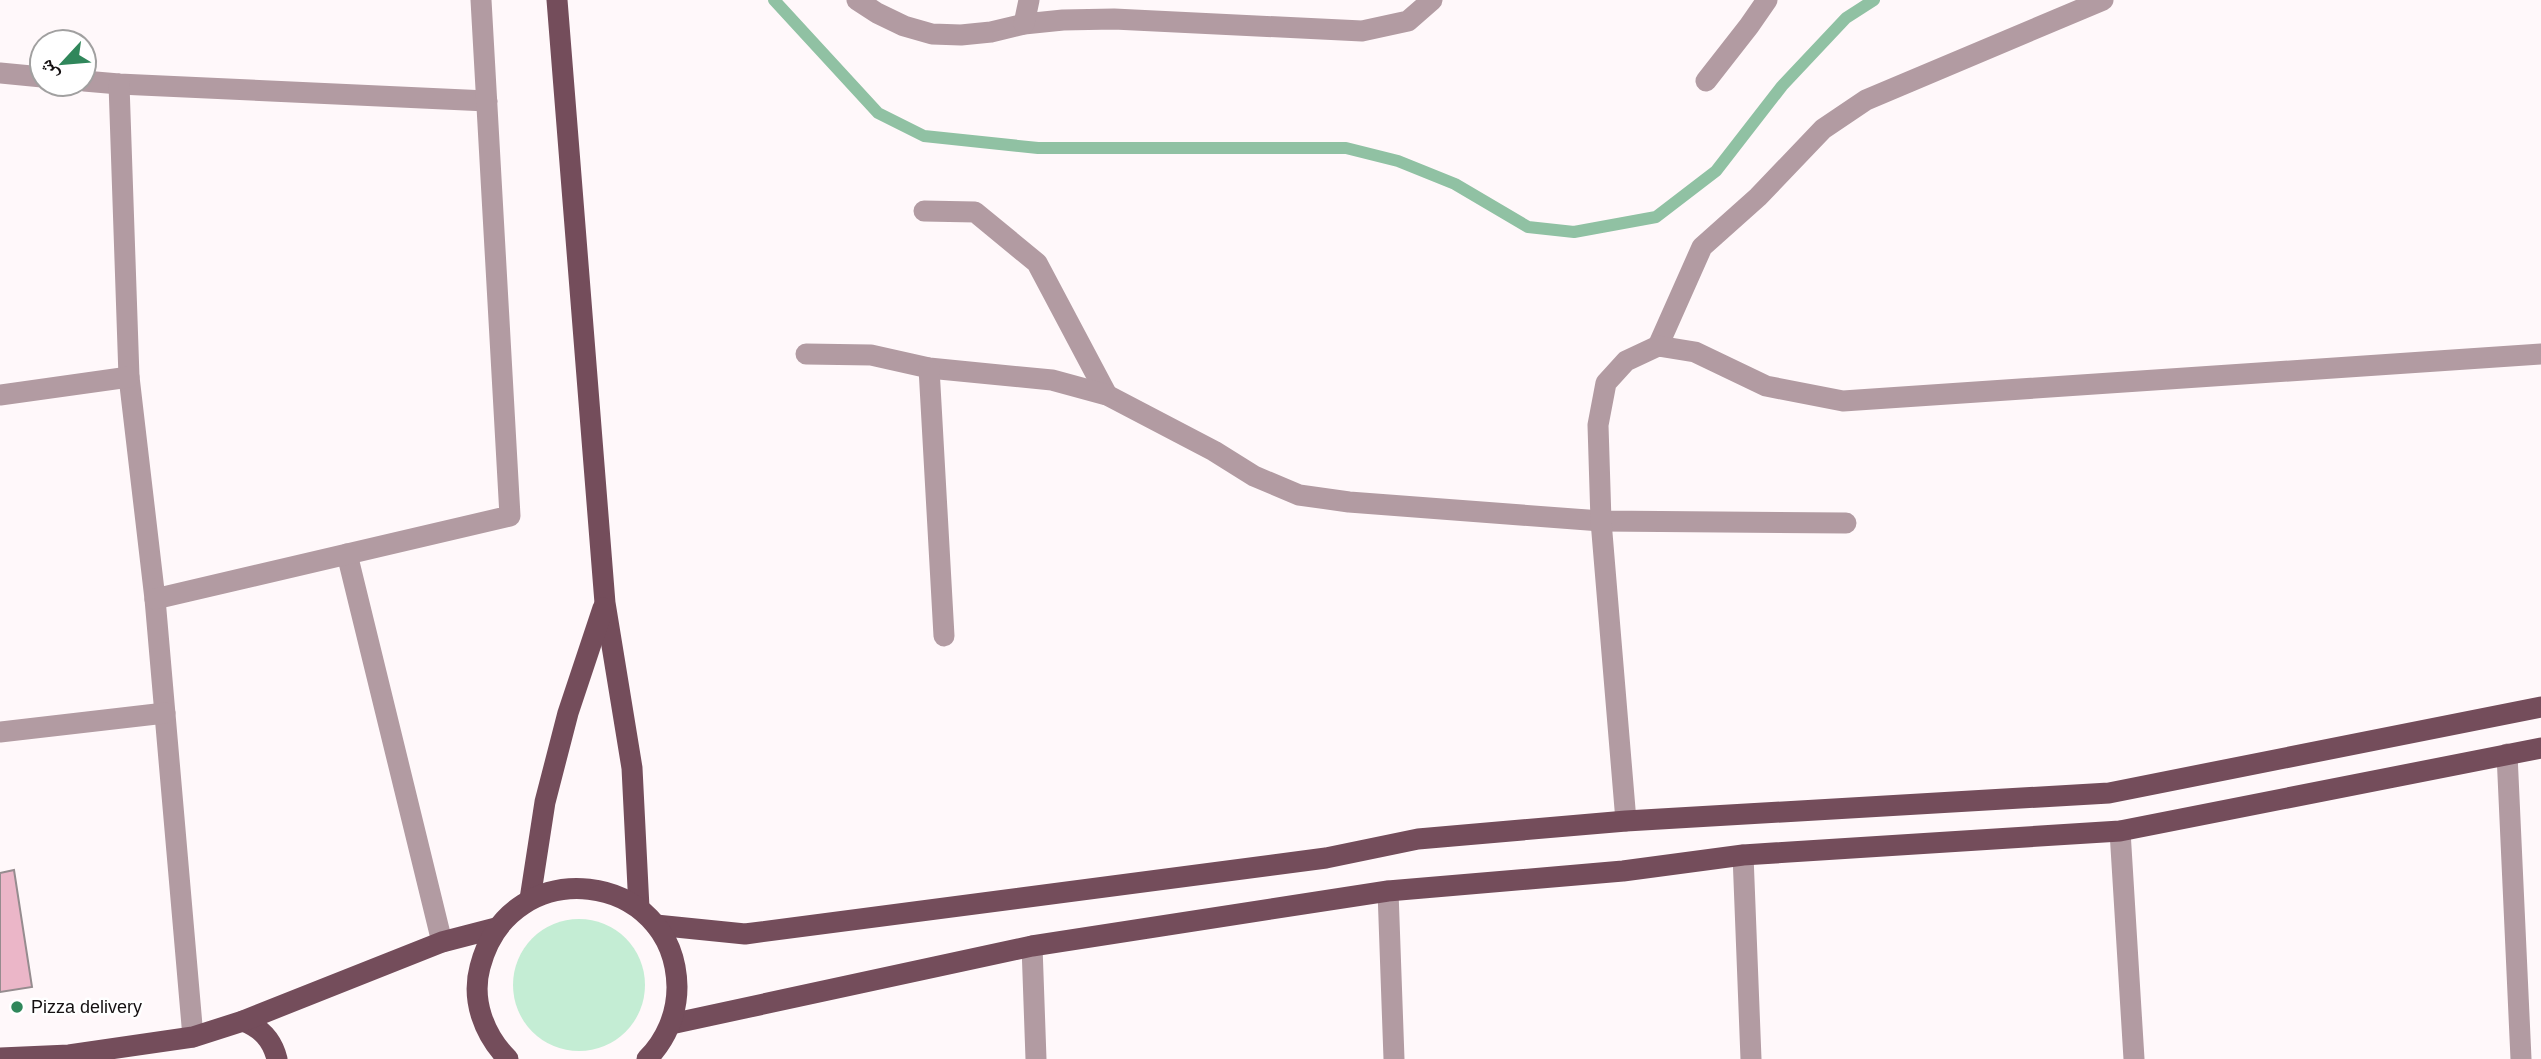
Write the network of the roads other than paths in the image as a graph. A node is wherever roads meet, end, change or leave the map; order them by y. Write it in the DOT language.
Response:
graph roads {
  1 [pos="481,0"];
  2 [pos="557,0"];
  3 [pos="858,0"];
  4 [pos="1029,0"];
  5 [pos="1432,0"];
  6 [pos="1767,0"];
  7 [pos="2103,0"];
  8 [pos="1024,24"];
  9 [pos="0,73"];
  10 [pos="28,76"];
  11 [pos="1706,81"];
  12 [pos="98,83"];
  13 [pos="119,85"];
  14 [pos="487,100"];
  15 [pos="924,211"];
  16 [pos="1658,346"];
  17 [pos="806,354"];
  18 [pos="2541,354"];
  19 [pos="929,368"];
  20 [pos="129,377"];
  21 [pos="0,395"];
  22 [pos="1107,395"];
  23 [pos="1601,521"];
  24 [pos="1846,523"];
  25 [pos="347,554"];
  26 [pos="155,599"];
  27 [pos="605,603"];
  28 [pos="944,636"];
  29 [pos="2541,707"];
  30 [pos="165,713"];
  31 [pos="0,732"];
  32 [pos="2541,748"];
  33 [pos="2507,754"];
  34 [pos="1626,821"];
  35 [pos="2120,831"];
  36 [pos="1743,855"];
  37 [pos="1388,891"];
  38 [pos="530,899"];
  39 [pos="639,908"];
  40 [pos="656,925"];
  41 [pos="496,928"];
  42 [pos="442,942"];
  43 [pos="1032,946"];
  44 [pos="243,1021"];
  45 [pos="671,1024"];
  46 [pos="193,1037"];
  47 [pos="653,1056"];
  48 [pos="0,1058"];
  49 [pos="277,1059"];
  50 [pos="508,1059"];
  51 [pos="1036,1059"];
  52 [pos="1394,1059"];
  53 [pos="1751,1059"];
  54 [pos="2134,1059"];
  55 [pos="2521,1059"];
  1 -- 14 [label="street"];
  2 -- 27 [label="main road"];
  3 -- 8 [label="street"];
  4 -- 8 [label="street"];
  5 -- 8 [label="street"];
  6 -- 11 [label="street"];
  7 -- 16 [label="street"];
  9 -- 10 [label="street"];
  12 -- 13 [label="street"];
  13 -- 14 [label="street"];
  13 -- 20 [label="street"];
  14 -- 25 [label="street"];
  15 -- 22 [label="street"];
  16 -- 18 [label="street"];
  16 -- 23 [label="street"];
  17 -- 19 [label="street"];
  19 -- 22 [label="street"];
  19 -- 28 [label="street"];
  20 -- 21 [label="street"];
  20 -- 26 [label="street"];
  22 -- 23 [label="street"];
  23 -- 24 [label="street"];
  23 -- 34 [label="street"];
  25 -- 26 [label="street"];
  25 -- 42 [label="street"];
  26 -- 30 [label="street"];
  27 -- 38 [label="main road"];
  27 -- 39 [label="main road"];
  29 -- 34 [label="main road"];
  30 -- 31 [label="street"];
  30 -- 46 [label="street"];
  32 -- 33 [label="main road"];
  33 -- 35 [label="main road"];
  33 -- 55 [label="street"];
  34 -- 40 [label="main road"];
  35 -- 36 [label="main road"];
  35 -- 54 [label="street"];
  36 -- 37 [label="main road"];
  36 -- 53 [label="street"];
  37 -- 43 [label="main road"];
  37 -- 52 [label="street"];
  38 -- 39 [label="main road"];
  38 -- 41 [label="main road"];
  39 -- 40 [label="main road"];
  40 -- 45 [label="main road"];
  41 -- 42 [label="main road"];
  41 -- 50 [label="main road"];
  42 -- 44 [label="main road"];
  43 -- 45 [label="main road"];
  43 -- 51 [label="street"];
  44 -- 46 [label="main road"];
  44 -- 49 [label="main road"];
  45 -- 47 [label="main road"];
  46 -- 48 [label="main road"];
}
